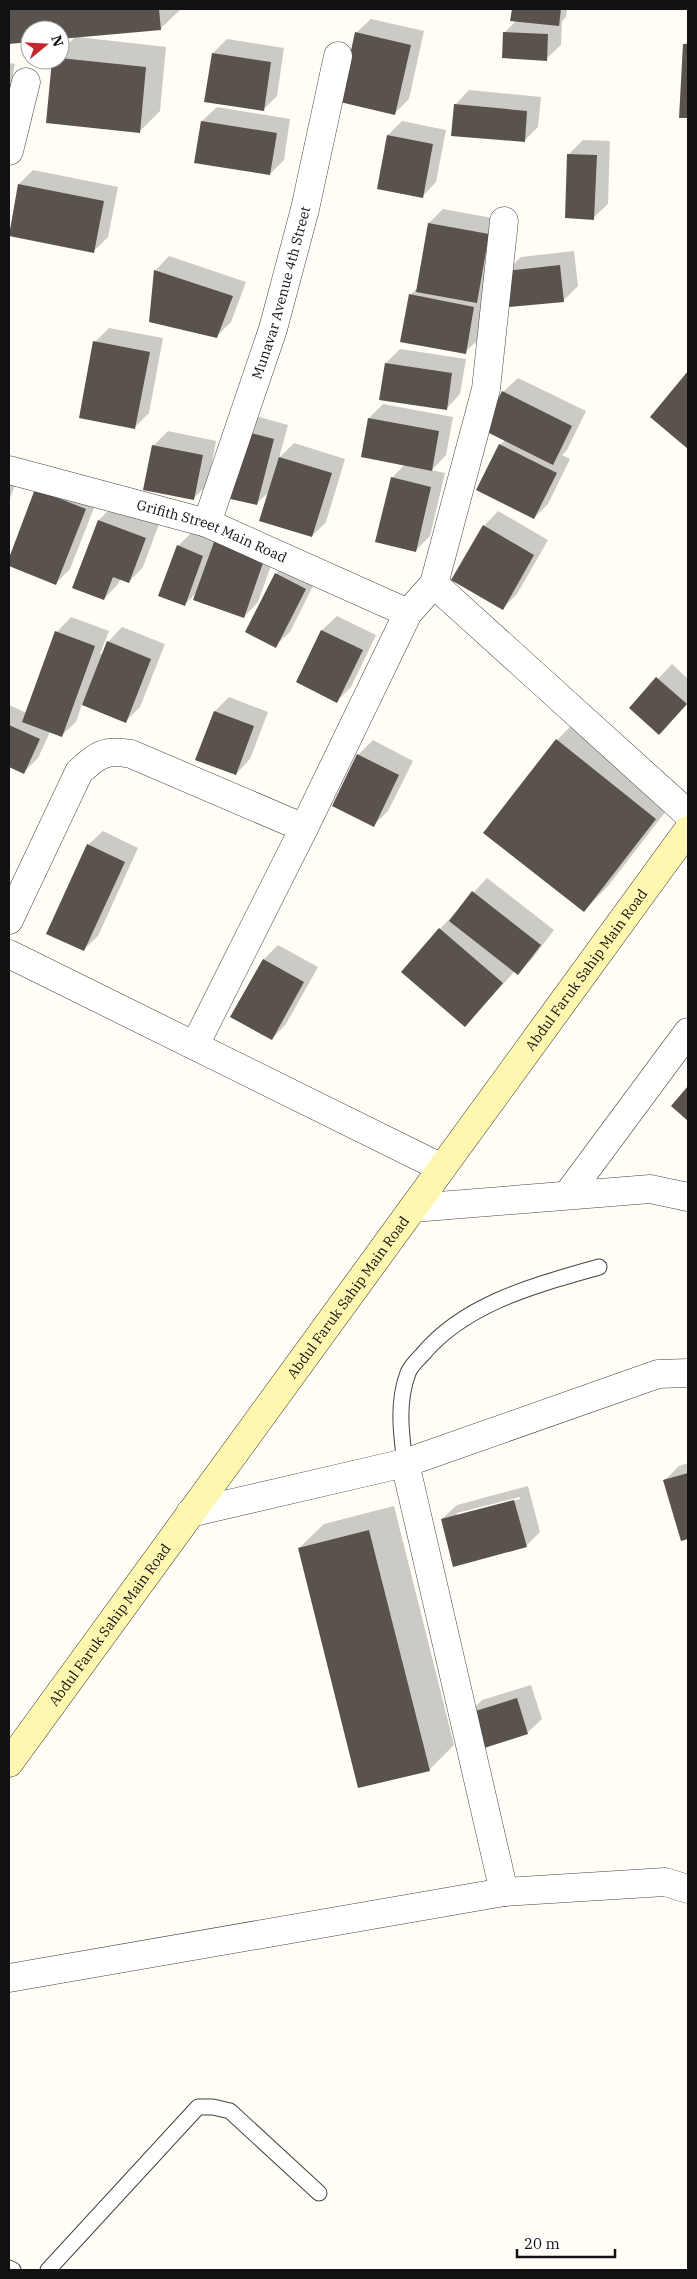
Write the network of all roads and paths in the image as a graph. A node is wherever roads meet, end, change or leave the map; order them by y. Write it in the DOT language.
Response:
graph roads {
  1 [pos="338,56"];
  2 [pos="26,82"];
  3 [pos="9,151"];
  4 [pos="504,221"];
  5 [pos="9,470"];
  6 [pos="208,523"];
  7 [pos="434,584"];
  8 [pos="408,613"];
  9 [pos="688,814"];
  10 [pos="304,828"];
  11 [pos="688,830"];
  12 [pos="9,920"];
  13 [pos="9,954"];
  14 [pos="688,1032"];
  15 [pos="195,1045"];
  16 [pos="442,1168"];
  17 [pos="568,1194"];
  18 [pos="688,1197"];
  19 [pos="413,1208"];
  20 [pos="599,1267"];
  21 [pos="688,1353"];
  22 [pos="688,1373"];
  23 [pos="658,1374"];
  24 [pos="405,1463"];
  25 [pos="190,1514"];
  26 [pos="9,1763"];
  27 [pos="688,1889"];
  28 [pos="504,1892"];
  29 [pos="9,1978"];
  30 [pos="319,2193"];
  31 [pos="9,2268"];
  32 [pos="13,2270"];
  33 [pos="48,2270"];
  1 -- 6 [label="street, Munavar Avenue 4th Street"];
  2 -- 3 [label="street"];
  4 -- 7 [label="street"];
  5 -- 6 [label="street, Grifith Street Main Road"];
  6 -- 8 [label="street, Grifith Street Main Road"];
  7 -- 8 [label="street"];
  7 -- 9 [label="street"];
  8 -- 10 [label="street"];
  10 -- 12 [label="street"];
  10 -- 15 [label="street"];
  11 -- 16 [label="street, Abdul Faruk Sahip Main Road"];
  13 -- 15 [label="street"];
  14 -- 17 [label="street"];
  15 -- 16 [label="street"];
  16 -- 19 [label="street, Abdul Faruk Sahip Main Road"];
  17 -- 18 [label="street"];
  17 -- 19 [label="street"];
  19 -- 25 [label="street, Abdul Faruk Sahip Main Road"];
  20 -- 24 [label="lane"];
  21 -- 23 [label="street"];
  22 -- 23 [label="street"];
  23 -- 24 [label="street"];
  24 -- 25 [label="street"];
  24 -- 28 [label="street"];
  25 -- 26 [label="street, Abdul Faruk Sahip Main Road"];
  27 -- 28 [label="street"];
  28 -- 29 [label="street"];
  30 -- 33 [label="lane"];
  31 -- 32 [label="lane"];
}
